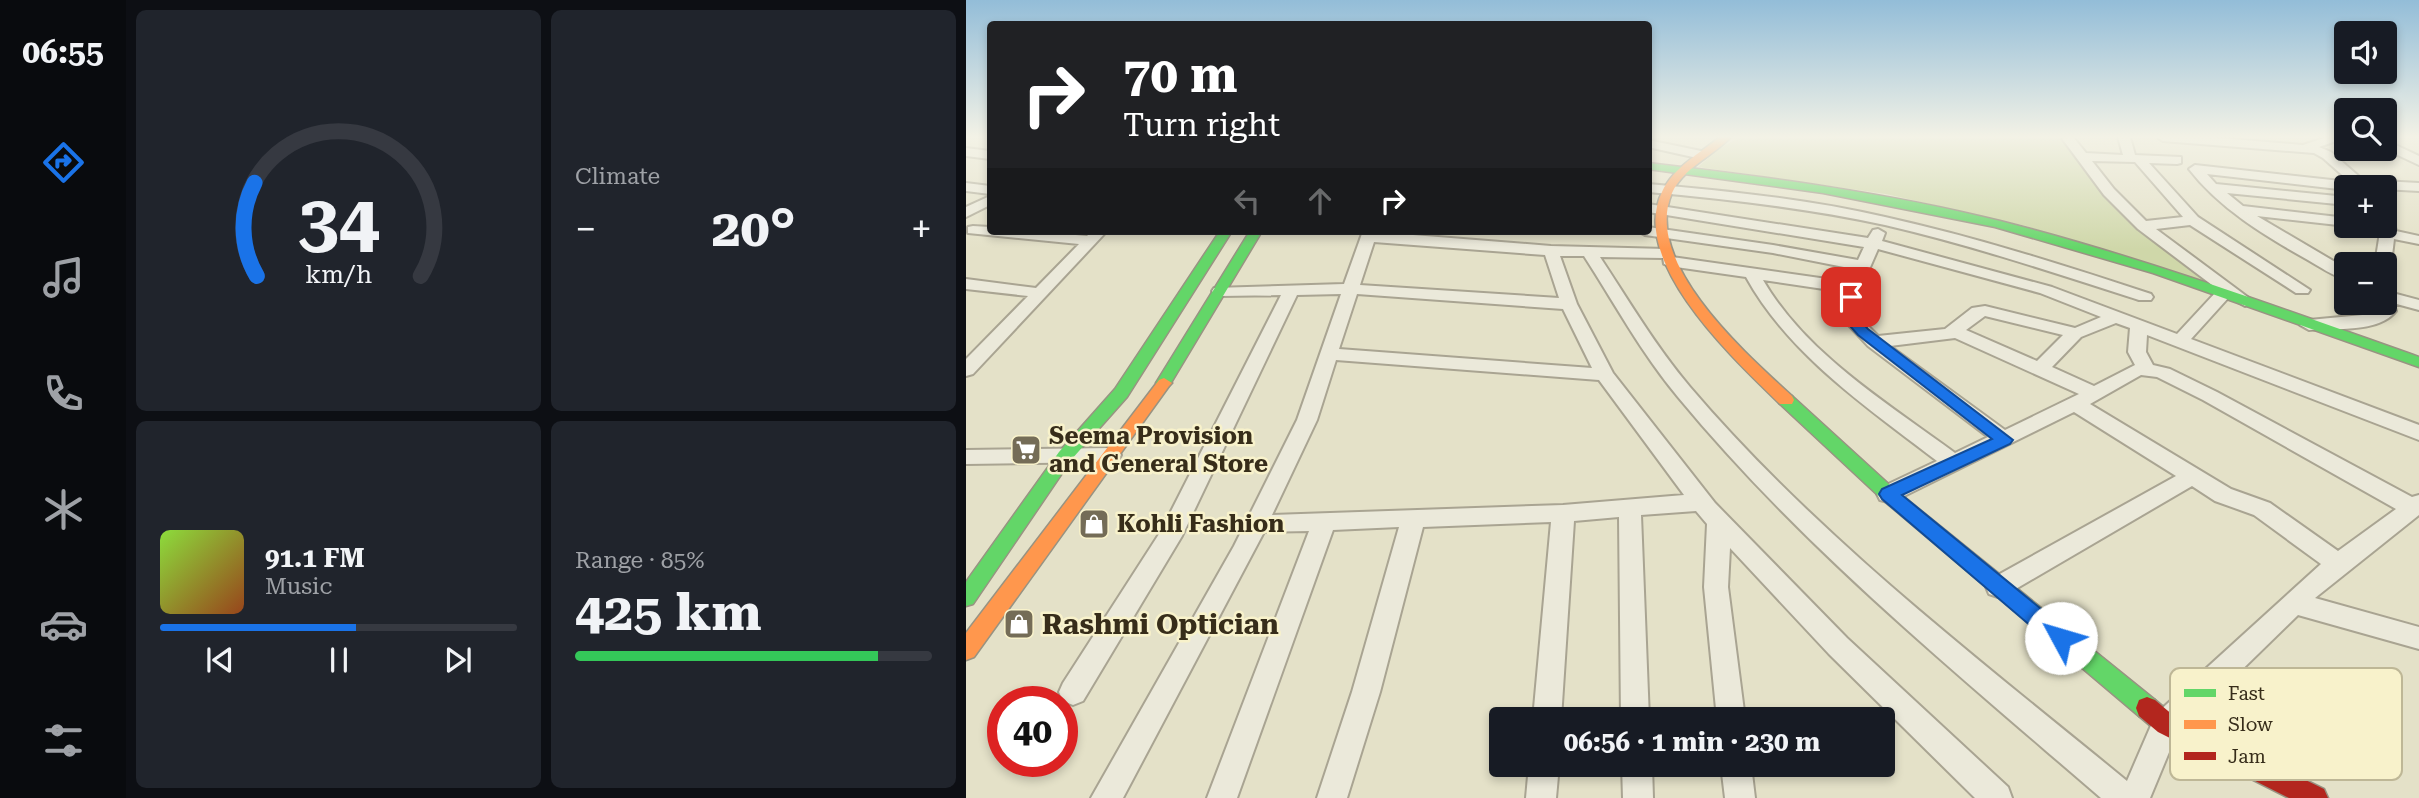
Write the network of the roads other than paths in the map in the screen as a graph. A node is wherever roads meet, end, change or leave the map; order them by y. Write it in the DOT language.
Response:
graph roads {
  1 [pos="1682,174"];
  2 [pos="1712,174"];
  3 [pos="2095,174"];
  4 [pos="2149,174"];
  5 [pos="2199,174"];
  6 [pos="2316,174"];
  7 [pos="2334,179"];
  8 [pos="2210,187"];
  9 [pos="2397,187"];
  10 [pos="2419,187"];
  11 [pos="1652,188"];
  12 [pos="968,189"];
  13 [pos="987,190"];
  14 [pos="1668,190"];
  15 [pos="2334,200"];
  16 [pos="1894,201"];
  17 [pos="987,202"];
  18 [pos="1655,208"];
  19 [pos="2239,209"];
  20 [pos="966,213"];
  21 [pos="2193,220"];
  22 [pos="2334,220"];
  23 [pos="1883,221"];
  24 [pos="987,223"];
  25 [pos="2143,226"];
  26 [pos="2397,231"];
  27 [pos="969,232"];
  28 [pos="1652,232"];
  29 [pos="987,233"];
  30 [pos="1664,233"];
  31 [pos="1064,235"];
  32 [pos="1223,235"];
  33 [pos="1254,235"];
  34 [pos="1369,235"];
  35 [pos="1380,235"];
  36 [pos="1095,236"];
  37 [pos="2419,240"];
  38 [pos="1875,244"];
  39 [pos="1551,251"];
  40 [pos="1588,252"];
  41 [pos="1667,257"];
  42 [pos="1863,266"];
  43 [pos="2334,267"];
  44 [pos="1751,272"];
  45 [pos="966,284"];
  46 [pos="1853,288"];
  47 [pos="1292,289"];
  48 [pos="1350,289"];
  49 [pos="2302,290"];
  50 [pos="1220,291"];
  51 [pos="1040,293"];
  52 [pos="2222,295"];
  53 [pos="2144,297"];
  54 [pos="2397,299"];
  55 [pos="1569,304"];
  56 [pos="2251,305"];
  57 [pos="2419,305"];
  58 [pos="2382,315"];
  59 [pos="2115,317"];
  60 [pos="2309,325"];
  61 [pos="2139,326"];
  62 [pos="1956,332"];
  63 [pos="2075,332"];
  64 [pos="1874,342"];
  65 [pos="2179,342"];
  66 [pos="1328,354"];
  67 [pos="2419,362"];
  68 [pos="968,366"];
  69 [pos="2146,369"];
  70 [pos="2039,370"];
  71 [pos="1605,375"];
  72 [pos="2084,398"];
  73 [pos="2419,433"];
  74 [pos="2004,440"];
  75 [pos="1111,455"];
  76 [pos="1065,456"];
  77 [pos="966,457"];
  78 [pos="1954,463"];
  79 [pos="2191,477"];
  80 [pos="1888,494"];
  81 [pos="2416,506"];
  82 [pos="1630,508"];
  83 [pos="1711,512"];
  84 [pos="1563,513"];
  85 [pos="1413,520"];
  86 [pos="1324,522"];
  87 [pos="1258,524"];
  88 [pos="2339,564"];
  89 [pos="1998,587"];
  90 [pos="966,598"];
  91 [pos="2293,603"];
  92 [pos="2419,638"];
  93 [pos="966,650"];
  94 [pos="2224,668"];
  95 [pos="1077,686"];
  96 [pos="1548,707"];
  97 [pos="1635,707"];
  98 [pos="1730,707"];
  99 [pos="2170,719"];
  100 [pos="2165,724"];
  101 [pos="2170,726"];
  102 [pos="1543,777"];
  103 [pos="1637,777"];
  104 [pos="1737,777"];
  105 [pos="2279,780"];
  106 [pos="1106,798"];
  107 [pos="1222,798"];
  108 [pos="1332,798"];
  109 [pos="1541,798"];
  110 [pos="1637,798"];
  111 [pos="1740,798"];
  112 [pos="1997,798"];
  113 [pos="2123,798"];
  114 [pos="2135,798"];
  115 [pos="2315,798"];
  1 -- 14 [label="street"];
  2 -- 16 [label="street"];
  3 -- 25 [label="street"];
  4 -- 21 [label="street"];
  5 -- 8 [label="street"];
  6 -- 7 [label="street"];
  8 -- 15 [label="street"];
  8 -- 19 [label="street"];
  9 -- 10 [label="street"];
  11 -- 14 [label="street"];
  12 -- 13 [label="street"];
  14 -- 18 [label="street"];
  14 -- 23 [label="street"];
  16 -- 23 [label="street"];
  16 -- 52 [label="street"];
  17 -- 20 [label="street"];
  18 -- 30 [label="street"];
  18 -- 38 [label="street"];
  19 -- 22 [label="street"];
  19 -- 43 [label="street"];
  21 -- 25 [label="street"];
  21 -- 49 [label="street"];
  23 -- 38 [label="street"];
  23 -- 53 [label="street"];
  24 -- 27 [label="street"];
  25 -- 56 [label="street"];
  26 -- 37 [label="street"];
  27 -- 29 [label="street"];
  28 -- 30 [label="street"];
  30 -- 41 [label="street"];
  30 -- 42 [label="street"];
  31 -- 36 [label="street"];
  32 -- 76 [label="street"];
  33 -- 50 [label="street"];
  34 -- 48 [label="street"];
  35 -- 39 [label="street"];
  36 -- 51 [label="street"];
  38 -- 42 [label="street"];
  38 -- 59 [label="street"];
  39 -- 40 [label="street"];
  39 -- 55 [label="street"];
  40 -- 41 [label="street"];
  40 -- 113 [label="street"];
  41 -- 44 [label="street"];
  41 -- 80 [label="street"];
  42 -- 46 [label="street"];
  44 -- 46 [label="street"];
  44 -- 78 [label="street"];
  45 -- 51 [label="street"];
  46 -- 64 [label="street"];
  47 -- 48 [label="street"];
  47 -- 50 [label="street"];
  47 -- 95 [label="street"];
  48 -- 55 [label="street"];
  48 -- 66 [label="street"];
  50 -- 75 [label="street"];
  51 -- 68 [label="street"];
  52 -- 56 [label="street"];
  52 -- 65 [label="street"];
  54 -- 57 [label="street"];
  55 -- 71 [label="street"];
  56 -- 60 [label="street"];
  58 -- 60 [label="street"];
  59 -- 61 [label="street"];
  59 -- 63 [label="street"];
  60 -- 67 [label="street"];
  61 -- 65 [label="street"];
  61 -- 69 [label="street"];
  62 -- 63 [label="street"];
  62 -- 64 [label="street"];
  62 -- 70 [label="street"];
  63 -- 70 [label="street"];
  64 -- 74 [label="street"];
  65 -- 73 [label="street"];
  66 -- 71 [label="street"];
  66 -- 87 [label="street"];
  69 -- 72 [label="street"];
  69 -- 81 [label="street"];
  70 -- 72 [label="street"];
  71 -- 83 [label="street"];
  72 -- 74 [label="street"];
  72 -- 79 [label="street"];
  74 -- 78 [label="street"];
  75 -- 76 [label="street"];
  75 -- 93 [label="street"];
  76 -- 77 [label="street"];
  76 -- 90 [label="street"];
  78 -- 80 [label="street"];
  79 -- 88 [label="street"];
  79 -- 89 [label="street"];
  80 -- 89 [label="street"];
  81 -- 88 [label="street"];
  82 -- 83 [label="street"];
  82 -- 84 [label="street"];
  82 -- 97 [label="street"];
  83 -- 98 [label="street"];
  83 -- 112 [label="street"];
  84 -- 85 [label="street"];
  84 -- 96 [label="street"];
  85 -- 86 [label="street"];
  85 -- 108 [label="street"];
  86 -- 87 [label="street"];
  86 -- 107 [label="street"];
  87 -- 106 [label="street"];
  88 -- 91 [label="street"];
  89 -- 100 [label="street"];
  91 -- 92 [label="street"];
  91 -- 94 [label="street"];
  99 -- 100 [label="street"];
  100 -- 101 [label="street"];
  100 -- 114 [label="street"];
  102 -- 109 [label="street"];
  103 -- 110 [label="street"];
  104 -- 111 [label="street"];
  105 -- 115 [label="street"];
}
